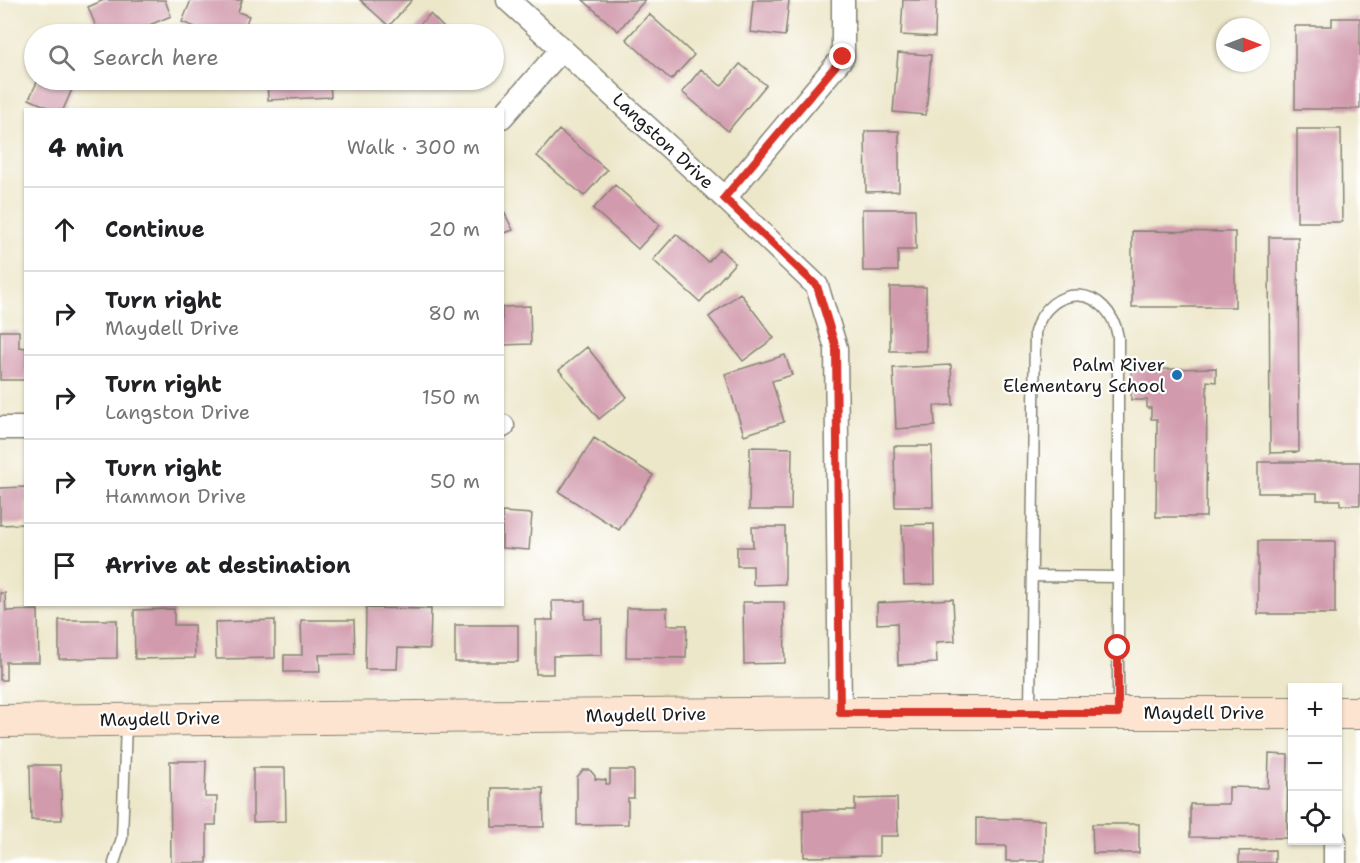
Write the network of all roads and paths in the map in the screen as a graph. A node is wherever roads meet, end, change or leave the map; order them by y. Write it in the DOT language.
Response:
graph roads {
  1 [pos="508,0"];
  2 [pos="843,0"];
  3 [pos="562,49"];
  4 [pos="504,115"];
  5 [pos="724,198"];
  6 [pos="0,428"];
  7 [pos="24,428"];
  8 [pos="1032,576"];
  9 [pos="1118,577"];
  10 [pos="840,713"];
  11 [pos="1030,713"];
  12 [pos="1118,713"];
  13 [pos="1288,713"];
  14 [pos="1342,713"];
  15 [pos="1360,713"];
  16 [pos="126,720"];
  17 [pos="0,721"];
  18 [pos="1335,845"];
  19 [pos="114,863"];
  20 [pos="1335,863"];
  1 -- 3 [label="street, Langston Drive"];
  2 -- 5 [label="street"];
  3 -- 4 [label="street"];
  3 -- 5 [label="street, Langston Drive"];
  5 -- 10 [label="street, Langston Drive"];
  6 -- 7 [label="street"];
  8 -- 9 [label="lane"];
  8 -- 9 [label="lane"];
  8 -- 11 [label="lane"];
  9 -- 12 [label="lane"];
  10 -- 11 [label="street, Maydell Drive"];
  10 -- 16 [label="street, Maydell Drive"];
  11 -- 12 [label="street, Maydell Drive"];
  12 -- 13 [label="street, Maydell Drive"];
  14 -- 15 [label="street"];
  16 -- 17 [label="street, Maydell Drive"];
  16 -- 19 [label="lane"];
  18 -- 20 [label="street"];
}
